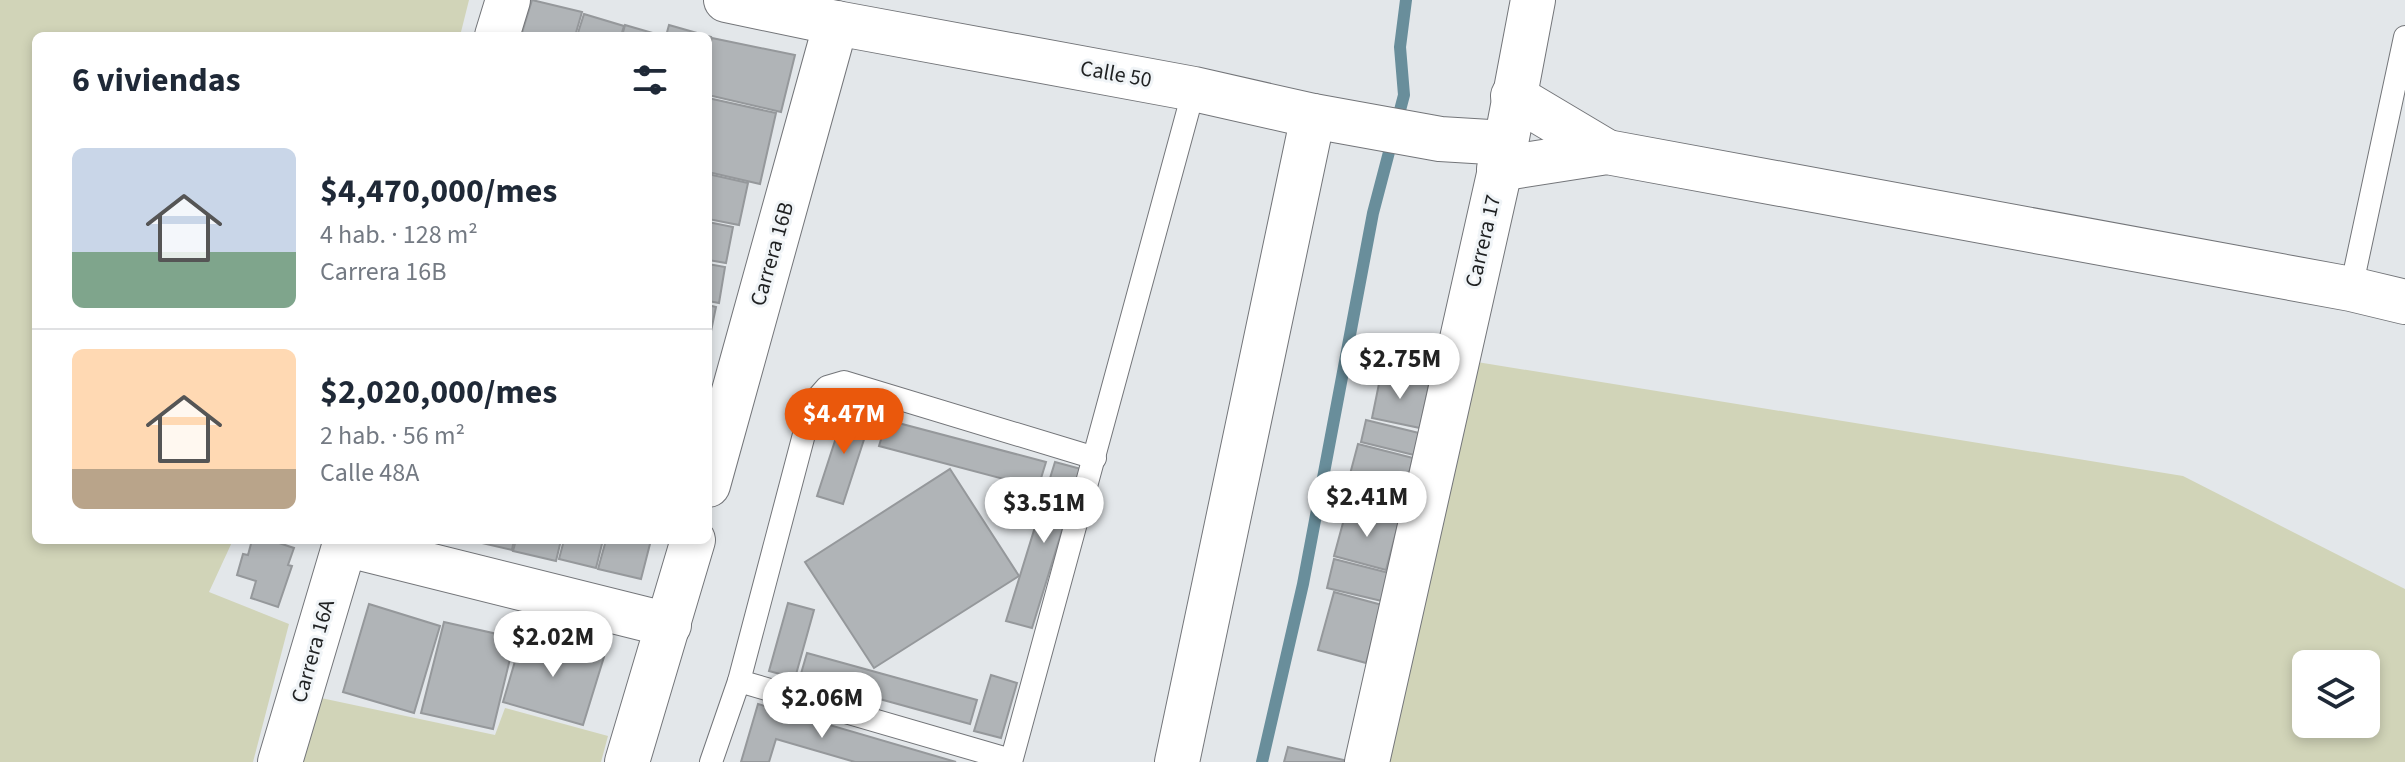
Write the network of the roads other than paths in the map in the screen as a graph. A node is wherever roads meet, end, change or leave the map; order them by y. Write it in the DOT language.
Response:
graph roads {
  1 [pos="508,0"];
  2 [pos="726,0"];
  3 [pos="1533,0"];
  4 [pos="836,23"];
  5 [pos="498,32"];
  6 [pos="2405,37"];
  7 [pos="1194,89"];
  8 [pos="1513,96"];
  9 [pos="1313,116"];
  10 [pos="1607,152"];
  11 [pos="1502,156"];
  12 [pos="2351,289"];
  13 [pos="2405,302"];
  14 [pos="1095,458"];
  15 [pos="712,471"];
  16 [pos="344,544"];
  17 [pos="353,544"];
  18 [pos="692,544"];
  19 [pos="669,625"];
  20 [pos="739,681"];
  21 [pos="1011,761"];
  22 [pos="280,762"];
  23 [pos="627,762"];
  24 [pos="711,762"];
  25 [pos="1177,762"];
  26 [pos="1367,762"];
  1 -- 5 [label="street"];
  2 -- 4 [label="street, Calle 50"];
  3 -- 8 [label="street, Carrera 17"];
  4 -- 7 [label="street, Calle 50"];
  4 -- 15 [label="street, Carrera 16B"];
  6 -- 12 [label="lane"];
  7 -- 9 [label="street, Calle 50"];
  7 -- 14 [label="lane"];
  8 -- 10 [label="street"];
  8 -- 11 [label="street, Carrera 17"];
  9 -- 11 [label="street, Calle 50"];
  9 -- 25 [label="street"];
  10 -- 11 [label="street, Calle 50"];
  10 -- 12 [label="street"];
  11 -- 26 [label="street, Carrera 17"];
  12 -- 13 [label="street"];
  14 -- 20 [label="lane"];
  14 -- 21 [label="lane"];
  16 -- 22 [label="street, Carrera 16A"];
  17 -- 19 [label="street"];
  18 -- 19 [label="street"];
  19 -- 23 [label="street"];
  20 -- 21 [label="lane"];
  20 -- 24 [label="lane"];
}
